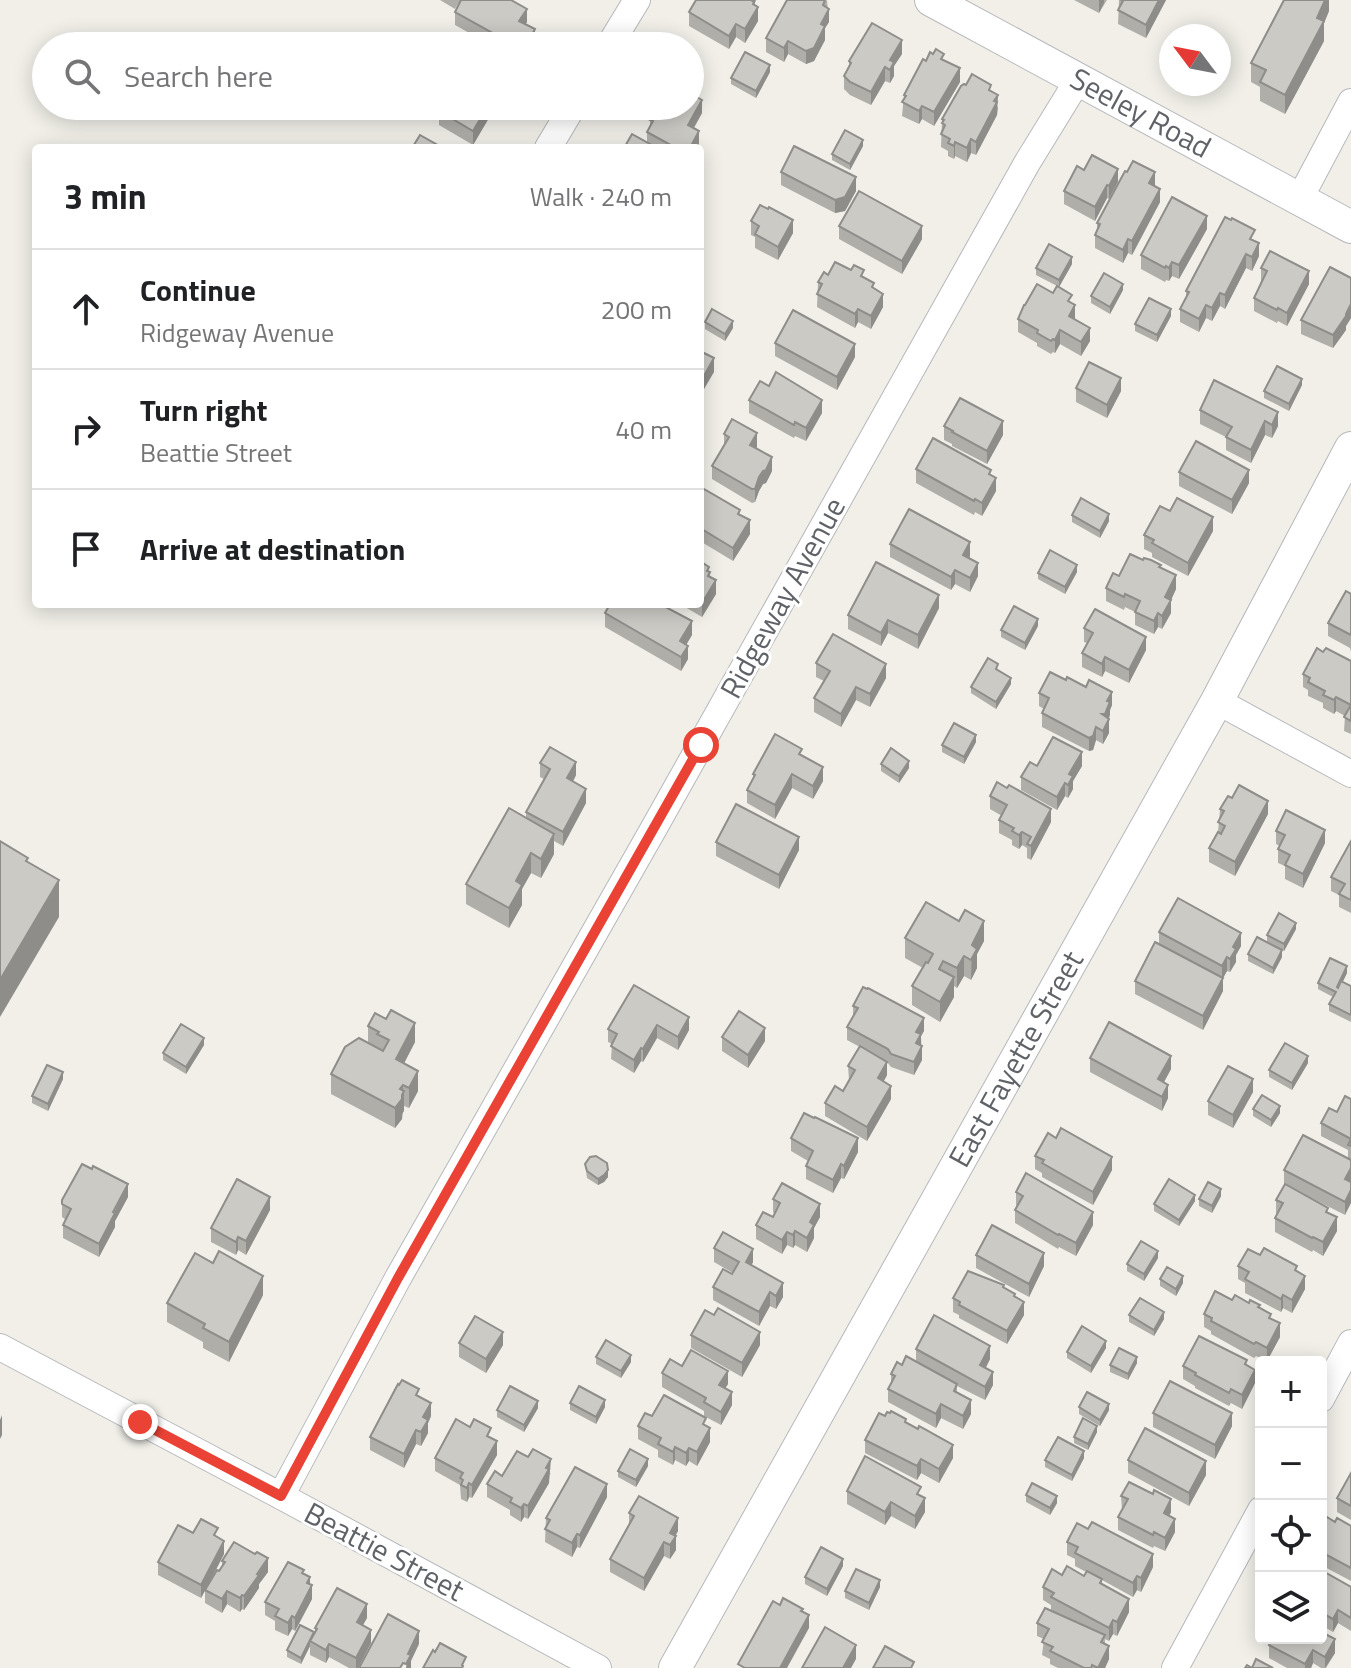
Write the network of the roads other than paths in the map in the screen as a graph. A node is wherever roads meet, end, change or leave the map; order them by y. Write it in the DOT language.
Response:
graph roads {
  1 [pos="637,0"];
  2 [pos="948,4"];
  3 [pos="618,32"];
  4 [pos="1078,80"];
  5 [pos="1351,102"];
  6 [pos="565,120"];
  7 [pos="550,144"];
  8 [pos="1299,200"];
  9 [pos="1351,227"];
  10 [pos="1351,448"];
  11 [pos="1217,701"];
  12 [pos="1351,774"];
  13 [pos="1351,1343"];
  14 [pos="0,1347"];
  15 [pos="1327,1388"];
  16 [pos="281,1496"];
  17 [pos="1255,1521"];
  18 [pos="598,1668"];
  19 [pos="675,1668"];
  20 [pos="1175,1668"];
  1 -- 3 [label="street"];
  2 -- 4 [label="street, Seeley Road"];
  4 -- 8 [label="street, Seeley Road"];
  4 -- 16 [label="street, Ridgeway Avenue"];
  5 -- 8 [label="street"];
  6 -- 7 [label="street"];
  8 -- 9 [label="street, Seeley Road"];
  10 -- 11 [label="street, East Fayette Street"];
  11 -- 12 [label="street"];
  11 -- 19 [label="street, East Fayette Street"];
  13 -- 15 [label="street"];
  14 -- 16 [label="street, Beattie Street"];
  16 -- 18 [label="street, Beattie Street"];
  17 -- 20 [label="street"];
}
